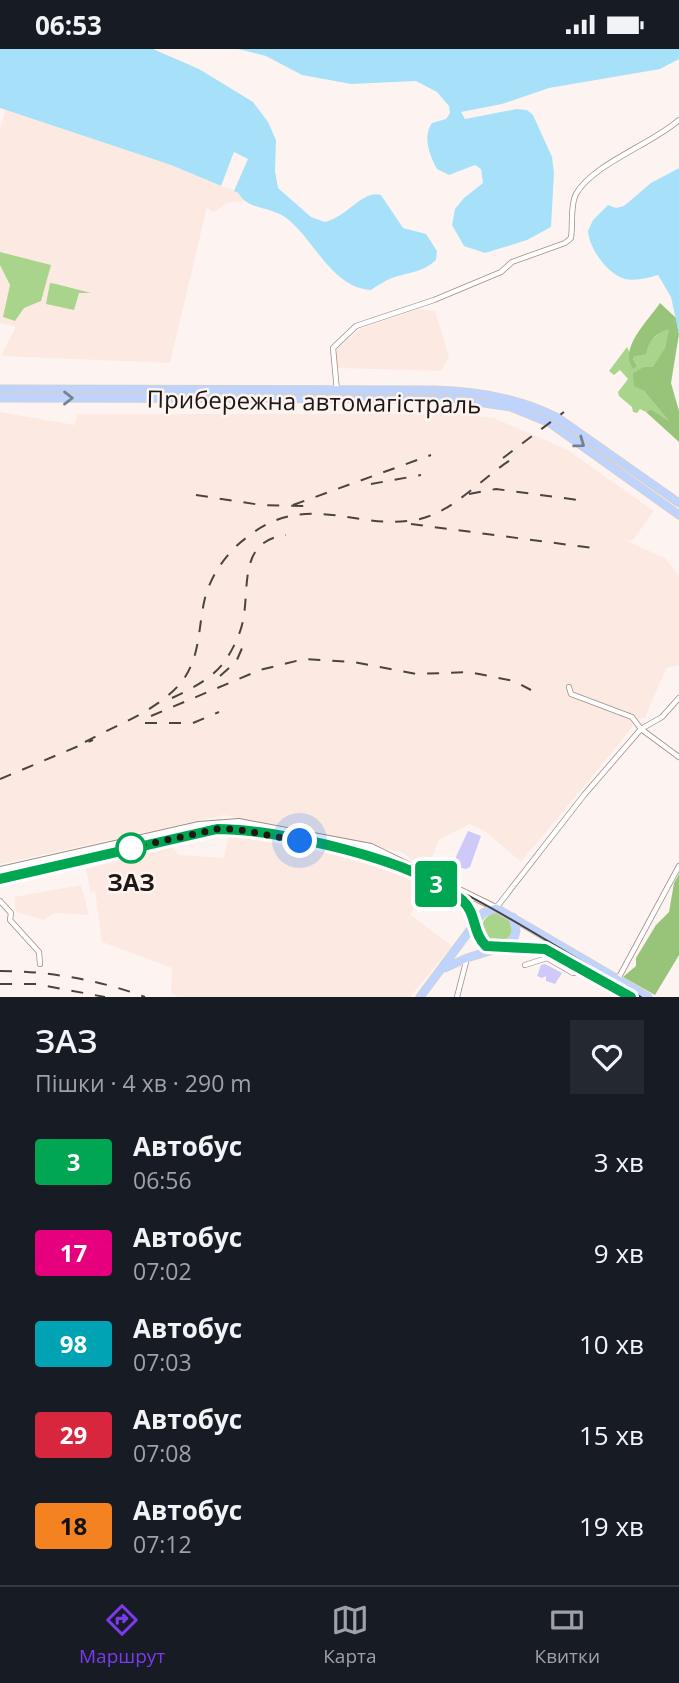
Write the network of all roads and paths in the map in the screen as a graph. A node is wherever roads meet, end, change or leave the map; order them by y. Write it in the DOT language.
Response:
graph roads {
  1 [pos="679,120"];
  2 [pos="0,389"];
  3 [pos="337,390"];
  4 [pos="0,398"];
  5 [pos="338,399"];
  6 [pos="651,482"];
  7 [pos="645,490"];
  8 [pos="664,492"];
  9 [pos="658,500"];
  10 [pos="679,503"];
  11 [pos="679,515"];
  12 [pos="569,687"];
  13 [pos="679,698"];
  14 [pos="641,729"];
  15 [pos="679,757"];
  16 [pos="219,825"];
  17 [pos="679,866"];
  18 [pos="0,870"];
  19 [pos="0,879"];
  20 [pos="0,901"];
  21 [pos="496,908"];
  22 [pos="513,917"];
  23 [pos="475,926"];
  24 [pos="502,947"];
  25 [pos="467,958"];
  26 [pos="40,964"];
  27 [pos="525,965"];
  28 [pos="443,969"];
  29 [pos="584,971"];
  30 [pos="617,979"];
  31 [pos="646,996"];
  32 [pos="419,997"];
  33 [pos="457,997"];
  34 [pos="631,997"];
  1 -- 3 [label="street"];
  2 -- 3 [label="main road, Прибережна автомагістраль"];
  3 -- 5 [label="street"];
  3 -- 6 [label="main road, Прибережна автомагістраль"];
  4 -- 5 [label="main road, Прибережна автомагістраль, one-way"];
  5 -- 7 [label="main road, Прибережна автомагістраль, one-way"];
  6 -- 7 [label="main road"];
  6 -- 8 [label="main road, Прибережна автомагістраль"];
  7 -- 9 [label="main road, Прибережна автомагістраль"];
  8 -- 9 [label="main road"];
  8 -- 10 [label="main road, Прибережна автомагістраль"];
  9 -- 11 [label="main road, Прибережна автомагістраль"];
  12 -- 14 [label="street"];
  13 -- 14 [label="street"];
  14 -- 15 [label="street"];
  14 -- 21 [label="street"];
  16 -- 18 [label="main road"];
  16 -- 19 [label="main road"];
  16 -- 21 [label="main road"];
  16 -- 23 [label="main road"];
  17 -- 30 [label="street"];
  20 -- 26 [label="street"];
  21 -- 22 [label="main road"];
  21 -- 23 [label="main road"];
  22 -- 24 [label="main road"];
  22 -- 30 [label="main road"];
  23 -- 24 [label="main road"];
  23 -- 28 [label="main road"];
  24 -- 25 [label="main road"];
  24 -- 29 [label="main road"];
  25 -- 28 [label="main road"];
  25 -- 33 [label="street"];
  27 -- 29 [label="street"];
  28 -- 32 [label="main road"];
  29 -- 34 [label="main road"];
  30 -- 31 [label="main road"];
}
